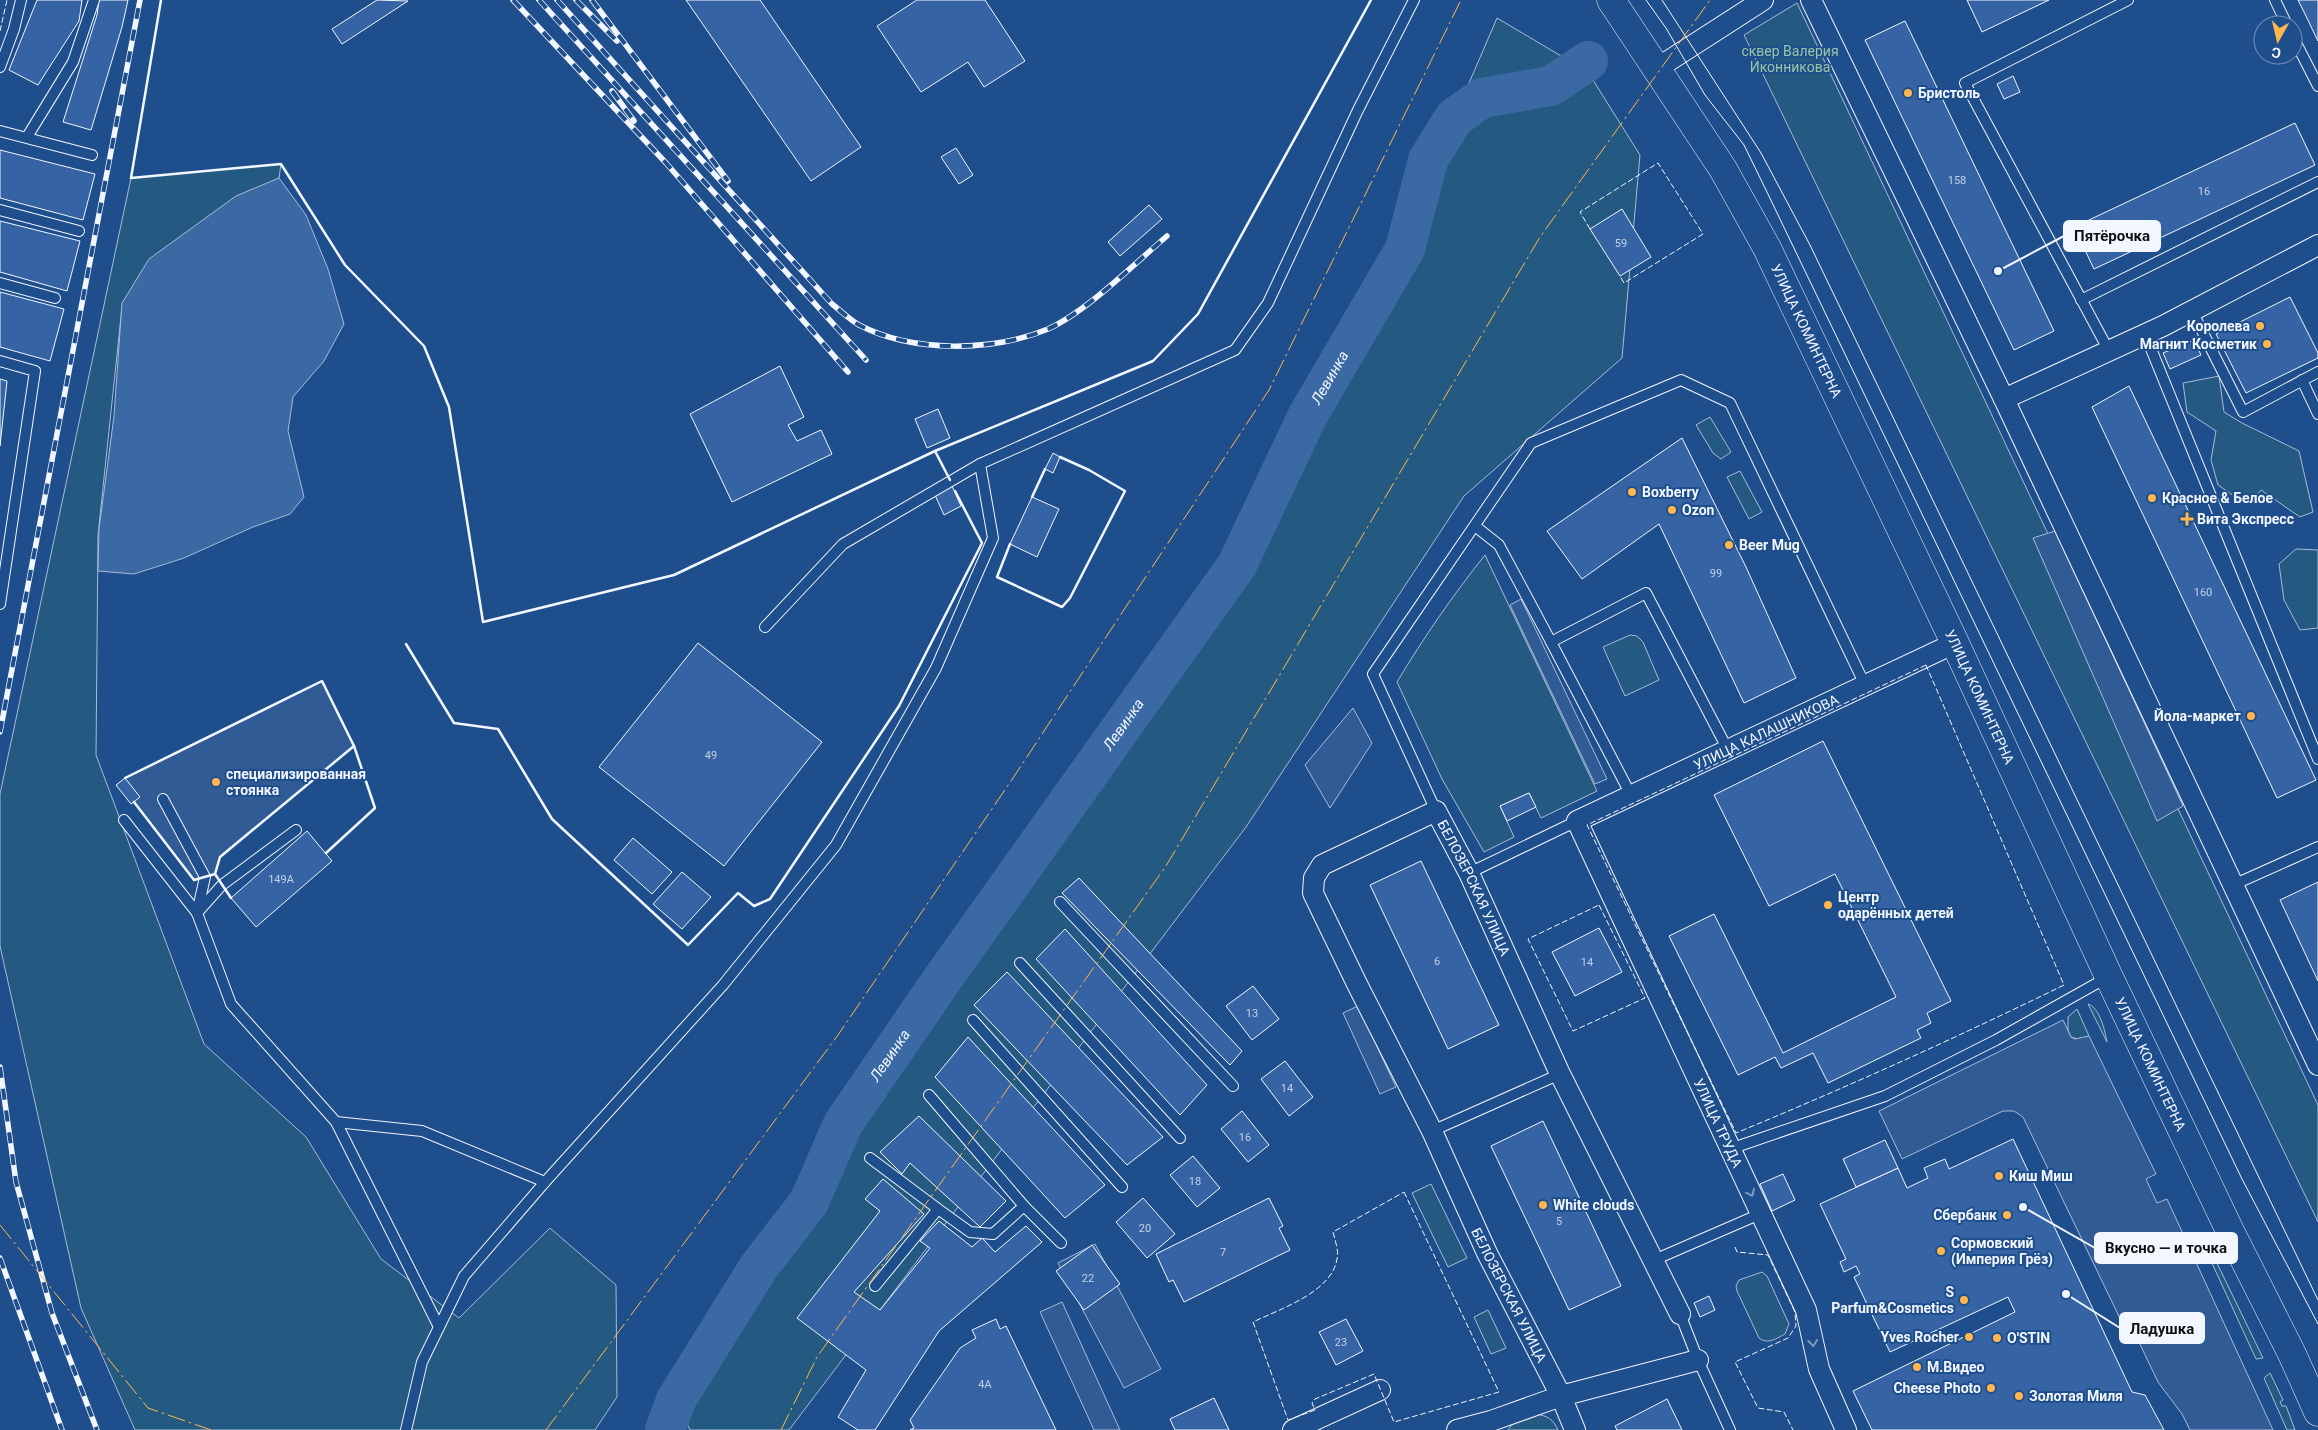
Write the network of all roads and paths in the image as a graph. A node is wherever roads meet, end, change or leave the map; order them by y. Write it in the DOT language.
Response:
graph roads {
  1 [pos="21,0"];
  2 [pos="94,0"];
  3 [pos="1414,0"];
  4 [pos="1611,0"];
  5 [pos="1763,0"];
  6 [pos="1811,0"];
  7 [pos="2128,0"];
  8 [pos="2275,0"];
  9 [pos="2282,15"];
  10 [pos="2303,57"];
  11 [pos="0,67"];
  12 [pos="1656,69"];
  13 [pos="2318,86"];
  14 [pos="0,131"];
  15 [pos="27,137"];
  16 [pos="92,156"];
  17 [pos="2318,182"];
  18 [pos="0,210"];
  19 [pos="79,231"];
  20 [pos="2318,245"];
  21 [pos="0,283"];
  22 [pos="55,298"];
  23 [pos="2081,300"];
  24 [pos="2192,310"];
  25 [pos="2145,334"];
  26 [pos="2108,351"];
  27 [pos="0,360"];
  28 [pos="2318,372"];
  29 [pos="2302,380"];
  30 [pos="2004,399"];
  31 [pos="2318,414"];
  32 [pos="980,464"];
  33 [pos="1475,526"];
  34 [pos="0,604"];
  35 [pos="765,627"];
  36 [pos="1551,642"];
  37 [pos="1955,643"];
  38 [pos="1865,685"];
  39 [pos="1728,750"];
  40 [pos="2318,759"];
  41 [pos="1631,795"];
  42 [pos="164,799"];
  43 [pos="1436,811"];
  44 [pos="124,820"];
  45 [pos="1577,821"];
  46 [pos="296,830"];
  47 [pos="2318,846"];
  48 [pos="1469,873"];
  49 [pos="2233,885"];
  50 [pos="1060,902"];
  51 [pos="197,913"];
  52 [pos="1020,962"];
  53 [pos="2109,977"];
  54 [pos="973,1020"];
  55 [pos="2318,1065"];
  56 [pos="1560,1074"];
  57 [pos="1233,1086"];
  58 [pos="929,1095"];
  59 [pos="336,1122"];
  60 [pos="1432,1131"];
  61 [pos="1180,1138"];
  62 [pos="1730,1149"];
  63 [pos="870,1158"];
  64 [pos="545,1182"];
  65 [pos="1122,1187"];
  66 [pos="1024,1206"];
  67 [pos="938,1209"];
  68 [pos="1760,1214"];
  69 [pos="1061,1243"];
  70 [pos="1654,1260"];
  71 [pos="875,1286"];
  72 [pos="1680,1314"];
  73 [pos="439,1327"];
  74 [pos="1698,1360"];
  75 [pos="1380,1390"];
  76 [pos="1561,1396"];
  77 [pos="2318,1412"];
  78 [pos="1493,1426"];
  79 [pos="406,1430"];
  80 [pos="1293,1430"];
  81 [pos="1457,1430"];
  82 [pos="1575,1430"];
  83 [pos="1730,1430"];
  84 [pos="1846,1430"];
  1 -- 11 [label="lane"];
  2 -- 15 [label="lane"];
  3 -- 32 [label="lane"];
  4 -- 12 [label="main road, УЛИЦА КОМИНТЕРНА"];
  5 -- 12 [label="street"];
  6 -- 30 [label="street"];
  7 -- 23 [label="lane"];
  8 -- 9 [label="lane"];
  10 -- 13 [label="lane"];
  12 -- 37 [label="main road, УЛИЦА КОМИНТЕРНА"];
  14 -- 15 [label="lane"];
  15 -- 16 [label="lane"];
  17 -- 23 [label="lane"];
  18 -- 19 [label="lane"];
  20 -- 24 [label="street"];
  21 -- 22 [label="lane"];
  23 -- 26 [label="lane"];
  24 -- 25 [label="street"];
  24 -- 29 [label="lane"];
  25 -- 26 [label="street"];
  25 -- 40 [label="lane"];
  26 -- 30 [label="street"];
  27 -- 34 [label="lane"];
  28 -- 29 [label="lane"];
  29 -- 31 [label="lane"];
  30 -- 49 [label="street"];
  32 -- 35 [label="lane"];
  32 -- 64 [label="lane"];
  33 -- 36 [label="lane"];
  33 -- 38 [label="lane"];
  33 -- 43 [label="lane"];
  36 -- 39 [label="lane"];
  36 -- 41 [label="lane"];
  37 -- 38 [label="street, УЛИЦА КАЛАШНИКОВА"];
  37 -- 53 [label="main road, УЛИЦА КОМИНТЕРНА"];
  38 -- 39 [label="street, УЛИЦА КАЛАШНИКОВА"];
  39 -- 41 [label="street, УЛИЦА КАЛАШНИКОВА"];
  41 -- 45 [label="street, УЛИЦА КАЛАШНИКОВА"];
  42 -- 51 [label="lane"];
  43 -- 48 [label="street, БЕЛОЗЕРСКАЯ УЛИЦА"];
  43 -- 60 [label="street, БЕЛОЗЕРСКАЯ УЛИЦА"];
  44 -- 51 [label="lane"];
  45 -- 48 [label="lane"];
  45 -- 62 [label="street, УЛИЦА ТРУДА"];
  46 -- 51 [label="lane"];
  47 -- 49 [label="lane"];
  48 -- 56 [label="street, БЕЛОЗЕРСКАЯ УЛИЦА"];
  49 -- 55 [label="street"];
  50 -- 57 [label="lane"];
  51 -- 59 [label="lane"];
  52 -- 61 [label="lane"];
  53 -- 62 [label="lane"];
  53 -- 77 [label="main road, УЛИЦА КОМИНТЕРНА"];
  54 -- 65 [label="lane"];
  56 -- 60 [label="lane"];
  56 -- 70 [label="street, БЕЛОЗЕРСКАЯ УЛИЦА"];
  58 -- 66 [label="lane"];
  59 -- 64 [label="lane"];
  59 -- 73 [label="lane"];
  60 -- 76 [label="street, БЕЛОЗЕРСКАЯ УЛИЦА"];
  62 -- 68 [label="street, УЛИЦА ТРУДА, one-way"];
  63 -- 67 [label="lane"];
  64 -- 73 [label="lane"];
  66 -- 67 [label="lane"];
  66 -- 69 [label="lane"];
  67 -- 71 [label="lane"];
  68 -- 70 [label="lane"];
  68 -- 84 [label="street, УЛИЦА ТРУДА, one-way"];
  70 -- 72 [label="street, БЕЛОЗЕРСКАЯ УЛИЦА"];
  72 -- 74 [label="lane"];
  73 -- 79 [label="lane"];
  74 -- 76 [label="street"];
  74 -- 83 [label="lane"];
  75 -- 80 [label="street"];
  76 -- 78 [label="street"];
  76 -- 82 [label="street, БЕЛОЗЕРСКАЯ УЛИЦА"];
  78 -- 81 [label="street"];
}
